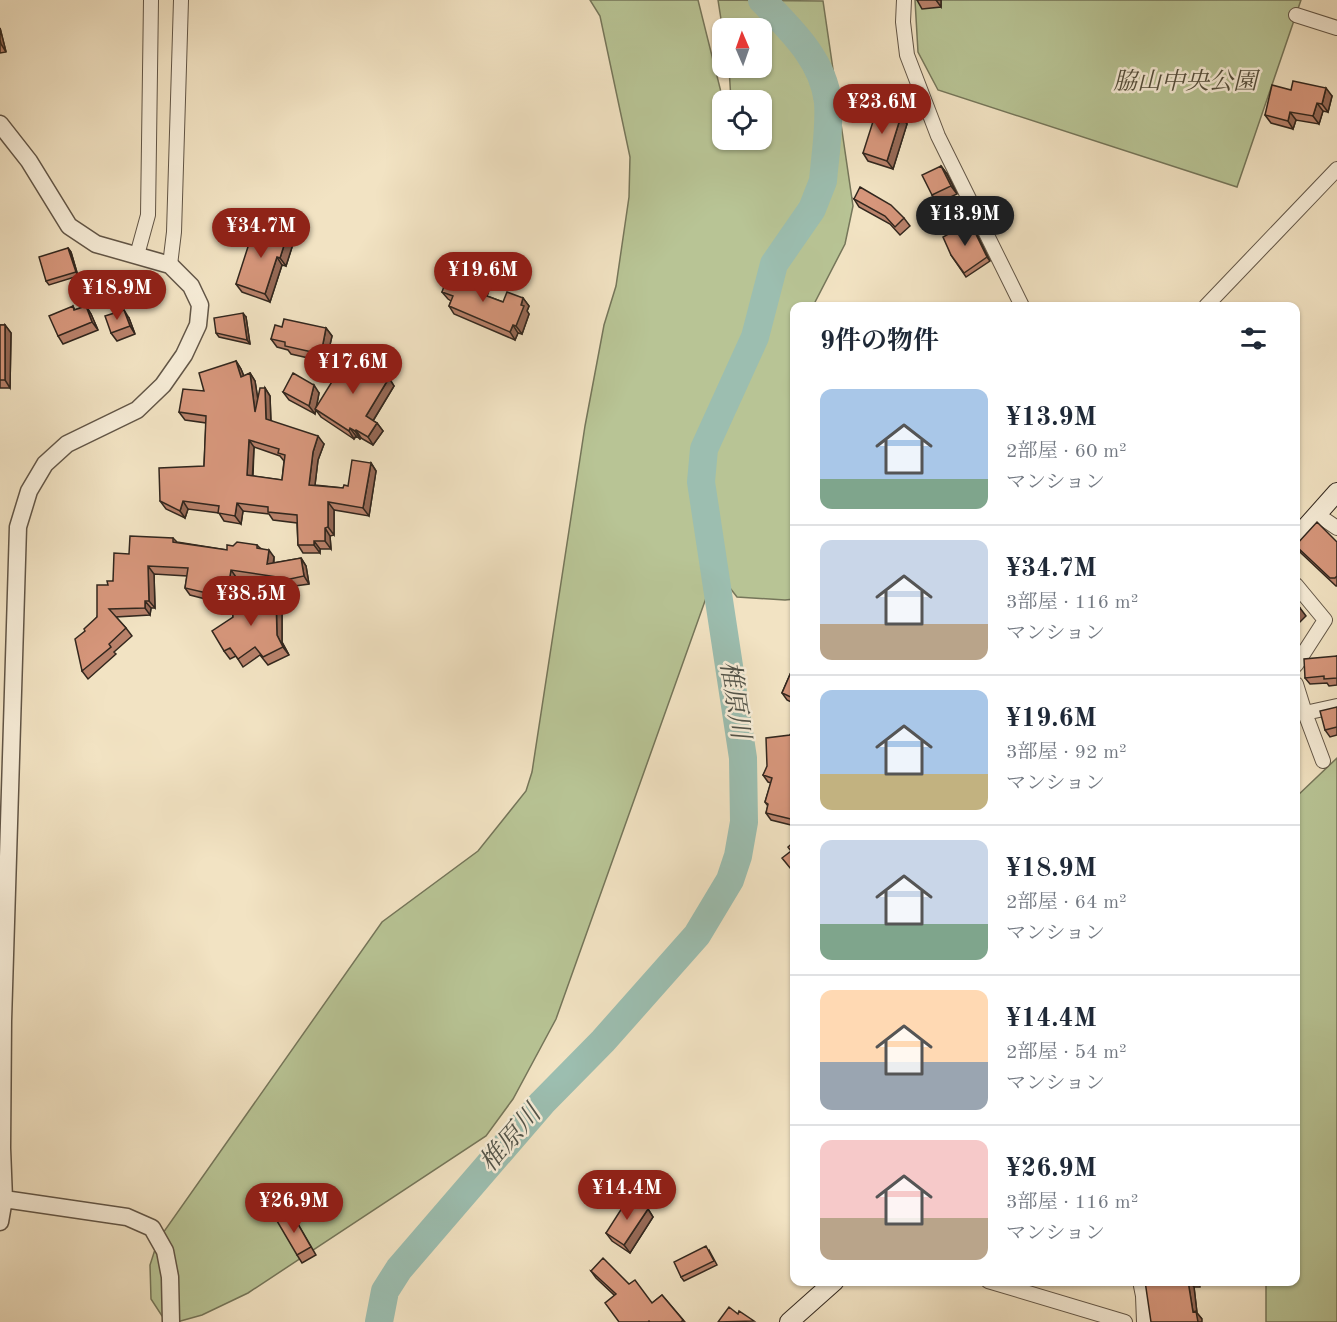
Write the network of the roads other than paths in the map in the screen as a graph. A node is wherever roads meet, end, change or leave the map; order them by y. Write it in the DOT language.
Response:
graph roads {
  1 [pos="151,0"];
  2 [pos="181,0"];
  3 [pos="904,0"];
  4 [pos="1296,15"];
  5 [pos="1337,28"];
  6 [pos="0,124"];
  7 [pos="1337,169"];
  8 [pos="137,255"];
  9 [pos="170,265"];
  10 [pos="1020,302"];
  11 [pos="1210,302"];
  12 [pos="1337,492"];
  13 [pos="1318,515"];
  14 [pos="1337,528"];
  15 [pos="1300,534"];
  16 [pos="1300,589"];
  17 [pos="1331,620"];
  18 [pos="1300,660"];
  19 [pos="1300,697"];
  20 [pos="1337,706"];
  21 [pos="1305,714"];
  22 [pos="1323,761"];
  23 [pos="4,1199"];
  24 [pos="0,1222"];
  25 [pos="829,1286"];
  26 [pos="1005,1286"];
  27 [pos="1141,1286"];
  28 [pos="171,1322"];
  29 [pos="789,1322"];
  30 [pos="1125,1322"];
  31 [pos="1144,1322"];
  1 -- 8 [label="street"];
  2 -- 9 [label="street"];
  3 -- 10 [label="street"];
  4 -- 5 [label="street"];
  6 -- 8 [label="street"];
  7 -- 11 [label="street"];
  8 -- 9 [label="street"];
  9 -- 23 [label="street"];
  12 -- 13 [label="main road"];
  13 -- 14 [label="street"];
  13 -- 15 [label="main road"];
  16 -- 17 [label="street"];
  17 -- 18 [label="street"];
  19 -- 21 [label="street"];
  20 -- 21 [label="street"];
  21 -- 22 [label="street"];
  23 -- 24 [label="street"];
  23 -- 28 [label="street"];
  25 -- 29 [label="main road"];
  26 -- 30 [label="street"];
  27 -- 31 [label="street"];
}
